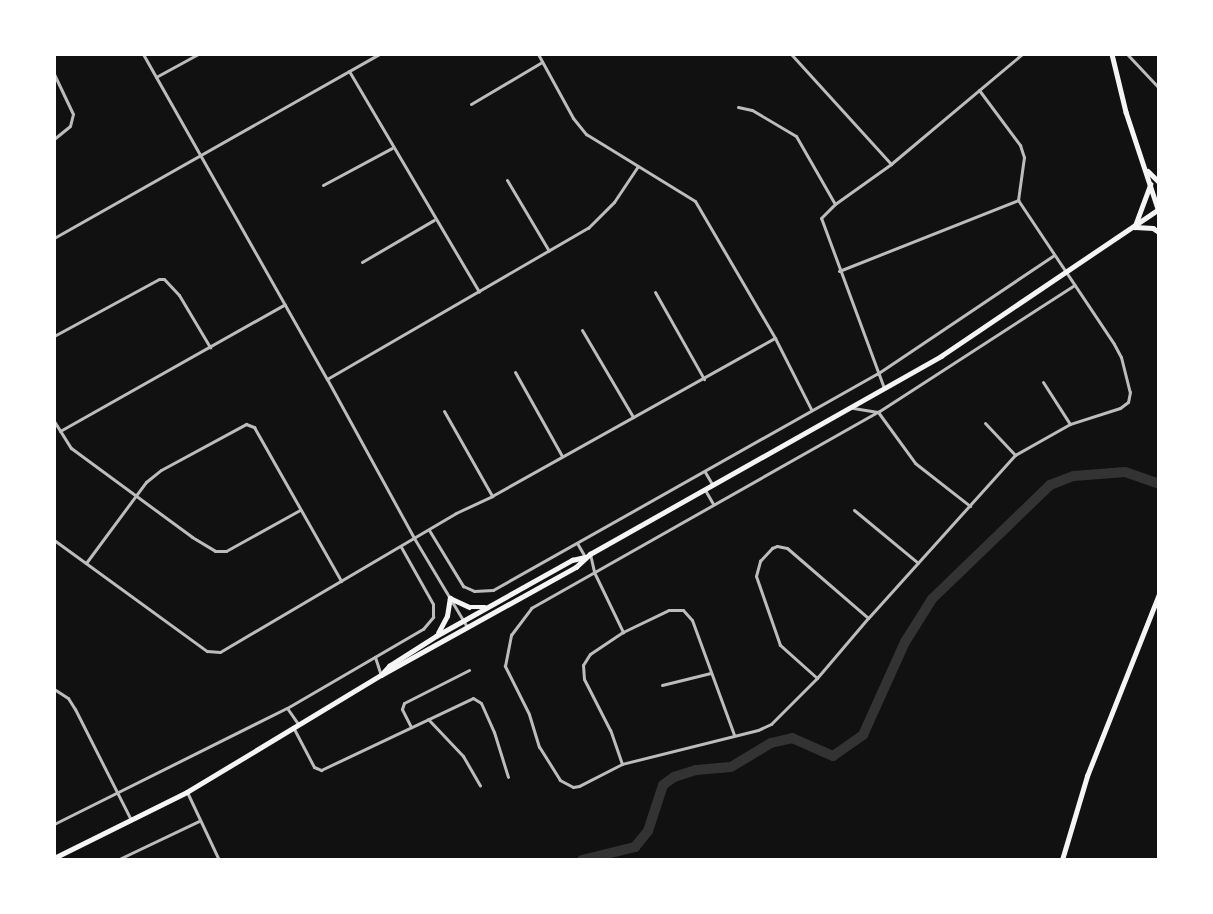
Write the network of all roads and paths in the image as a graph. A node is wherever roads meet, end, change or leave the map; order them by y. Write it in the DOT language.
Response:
graph roads {
  1 [pos="143,54"];
  2 [pos="198,54"];
  3 [pos="379,54"];
  4 [pos="538,54"];
  5 [pos="791,54"];
  6 [pos="1022,54"];
  7 [pos="1112,54"];
  8 [pos="1127,54"];
  9 [pos="542,62"];
  10 [pos="349,71"];
  11 [pos="54,74"];
  12 [pos="156,77"];
  13 [pos="1159,88"];
  14 [pos="979,90"];
  15 [pos="471,104"];
  16 [pos="738,107"];
  17 [pos="54,139"];
  18 [pos="392,148"];
  19 [pos="200,154"];
  20 [pos="891,164"];
  21 [pos="638,166"];
  22 [pos="1146,169"];
  23 [pos="507,180"];
  24 [pos="1159,182"];
  25 [pos="1151,184"];
  26 [pos="323,185"];
  27 [pos="1018,201"];
  28 [pos="835,204"];
  29 [pos="1159,210"];
  30 [pos="434,220"];
  31 [pos="1135,226"];
  32 [pos="1159,232"];
  33 [pos="54,238"];
  34 [pos="549,251"];
  35 [pos="1054,255"];
  36 [pos="362,262"];
  37 [pos="839,271"];
  38 [pos="1066,272"];
  39 [pos="1074,285"];
  40 [pos="479,292"];
  41 [pos="655,292"];
  42 [pos="285,304"];
  43 [pos="582,330"];
  44 [pos="54,336"];
  45 [pos="775,338"];
  46 [pos="210,347"];
  47 [pos="515,372"];
  48 [pos="877,374"];
  49 [pos="327,379"];
  50 [pos="704,379"];
  51 [pos="1043,382"];
  52 [pos="884,389"];
  53 [pos="853,408"];
  54 [pos="811,409"];
  55 [pos="444,411"];
  56 [pos="878,412"];
  57 [pos="633,417"];
  58 [pos="54,421"];
  59 [pos="985,423"];
  60 [pos="1070,424"];
  61 [pos="60,431"];
  62 [pos="1015,455"];
  63 [pos="562,456"];
  64 [pos="705,471"];
  65 [pos="713,486"];
  66 [pos="705,490"];
  67 [pos="136,495"];
  68 [pos="492,496"];
  69 [pos="713,504"];
  70 [pos="970,506"];
  71 [pos="300,510"];
  72 [pos="854,510"];
  73 [pos="429,529"];
  74 [pos="414,538"];
  75 [pos="54,540"];
  76 [pos="577,543"];
  77 [pos="401,547"];
  78 [pos="587,556"];
  79 [pos="86,563"];
  80 [pos="918,563"];
  81 [pos="594,572"];
  82 [pos="341,581"];
  83 [pos="1159,594"];
  84 [pos="450,598"];
  85 [pos="486,607"];
  86 [pos="868,618"];
  87 [pos="464,621"];
  88 [pos="468,628"];
  89 [pos="623,632"];
  90 [pos="436,636"];
  91 [pos="374,656"];
  92 [pos="470,670"];
  93 [pos="711,673"];
  94 [pos="381,675"];
  95 [pos="817,678"];
  96 [pos="662,685"];
  97 [pos="54,689"];
  98 [pos="287,708"];
  99 [pos="428,719"];
  100 [pos="295,726"];
  101 [pos="411,727"];
  102 [pos="734,735"];
  103 [pos="622,764"];
  104 [pos="508,777"];
  105 [pos="480,785"];
  106 [pos="187,792"];
  107 [pos="116,793"];
  108 [pos="131,820"];
  109 [pos="199,821"];
  110 [pos="54,824"];
  111 [pos="54,858"];
  112 [pos="117,860"];
  113 [pos="219,860"];
  114 [pos="1063,860"];
  1 -- 12 [label="street"];
  2 -- 12 [label="street"];
  3 -- 10 [label="street"];
  4 -- 9 [label="street"];
  5 -- 20 [label="street"];
  6 -- 14 [label="street"];
  7 -- 22 [label="main road"];
  8 -- 13 [label="street"];
  9 -- 15 [label="street"];
  9 -- 21 [label="street"];
  10 -- 18 [label="street"];
  10 -- 19 [label="street"];
  11 -- 17 [label="street"];
  12 -- 19 [label="street"];
  14 -- 20 [label="street"];
  14 -- 27 [label="street"];
  16 -- 28 [label="street"];
  18 -- 26 [label="street"];
  18 -- 30 [label="street"];
  19 -- 33 [label="street"];
  19 -- 42 [label="street"];
  20 -- 28 [label="street"];
  21 -- 34 [label="street"];
  21 -- 45 [label="street"];
  22 -- 24 [label="main road"];
  22 -- 25 [label="main road"];
  23 -- 34 [label="street"];
  25 -- 29 [label="main road"];
  25 -- 31 [label="main road"];
  27 -- 35 [label="street"];
  27 -- 37 [label="street"];
  28 -- 37 [label="street"];
  29 -- 31 [label="main road"];
  30 -- 36 [label="street"];
  30 -- 40 [label="street"];
  31 -- 32 [label="main road"];
  31 -- 38 [label="main road"];
  34 -- 40 [label="street"];
  35 -- 38 [label="street"];
  35 -- 48 [label="street"];
  37 -- 48 [label="street"];
  38 -- 39 [label="street"];
  38 -- 52 [label="main road"];
  39 -- 56 [label="street"];
  39 -- 60 [label="street"];
  40 -- 49 [label="street"];
  41 -- 50 [label="street"];
  42 -- 46 [label="street"];
  42 -- 49 [label="street"];
  43 -- 57 [label="street"];
  44 -- 46 [label="street"];
  45 -- 50 [label="street"];
  45 -- 54 [label="street"];
  46 -- 61 [label="street"];
  47 -- 63 [label="street"];
  48 -- 52 [label="street"];
  48 -- 54 [label="street"];
  49 -- 74 [label="street"];
  50 -- 57 [label="street"];
  51 -- 60 [label="street"];
  52 -- 53 [label="main road"];
  53 -- 56 [label="street"];
  53 -- 65 [label="main road"];
  54 -- 64 [label="street"];
  55 -- 68 [label="street"];
  56 -- 69 [label="street"];
  56 -- 70 [label="street"];
  57 -- 63 [label="street"];
  58 -- 61 [label="street"];
  59 -- 62 [label="street"];
  60 -- 62 [label="street"];
  61 -- 67 [label="street"];
  62 -- 70 [label="street"];
  63 -- 68 [label="street"];
  64 -- 65 [label="street"];
  64 -- 76 [label="street"];
  65 -- 66 [label="main road"];
  66 -- 69 [label="street"];
  66 -- 78 [label="main road"];
  67 -- 71 [label="street"];
  67 -- 71 [label="street"];
  67 -- 79 [label="street"];
  68 -- 73 [label="street"];
  69 -- 81 [label="street"];
  70 -- 80 [label="street"];
  71 -- 82 [label="street"];
  72 -- 80 [label="street"];
  73 -- 74 [label="street"];
  73 -- 76 [label="street"];
  74 -- 77 [label="street"];
  74 -- 84 [label="street"];
  75 -- 79 [label="street"];
  76 -- 78 [label="street"];
  77 -- 82 [label="street"];
  77 -- 91 [label="street"];
  78 -- 81 [label="street"];
  78 -- 85 [label="main road"];
  78 -- 88 [label="main road"];
  79 -- 82 [label="street"];
  80 -- 86 [label="street"];
  81 -- 89 [label="street"];
  81 -- 103 [label="street"];
  83 -- 114 [label="main road"];
  84 -- 85 [label="main road"];
  84 -- 87 [label="street"];
  84 -- 90 [label="main road"];
  85 -- 87 [label="main road"];
  86 -- 95 [label="street"];
  86 -- 95 [label="street"];
  87 -- 88 [label="street"];
  87 -- 90 [label="main road"];
  88 -- 94 [label="main road"];
  89 -- 93 [label="street"];
  89 -- 103 [label="street"];
  90 -- 94 [label="main road"];
  91 -- 94 [label="street"];
  91 -- 98 [label="street"];
  92 -- 101 [label="street"];
  93 -- 96 [label="street"];
  93 -- 102 [label="street"];
  94 -- 100 [label="main road"];
  95 -- 102 [label="street"];
  97 -- 107 [label="street"];
  98 -- 100 [label="street"];
  98 -- 107 [label="street"];
  99 -- 101 [label="street"];
  99 -- 104 [label="street"];
  99 -- 105 [label="street"];
  100 -- 101 [label="street"];
  100 -- 106 [label="main road"];
  102 -- 103 [label="street"];
  106 -- 108 [label="main road"];
  106 -- 109 [label="street"];
  107 -- 108 [label="street"];
  107 -- 110 [label="street"];
  108 -- 111 [label="main road"];
  109 -- 112 [label="street"];
  109 -- 113 [label="street"];
}
